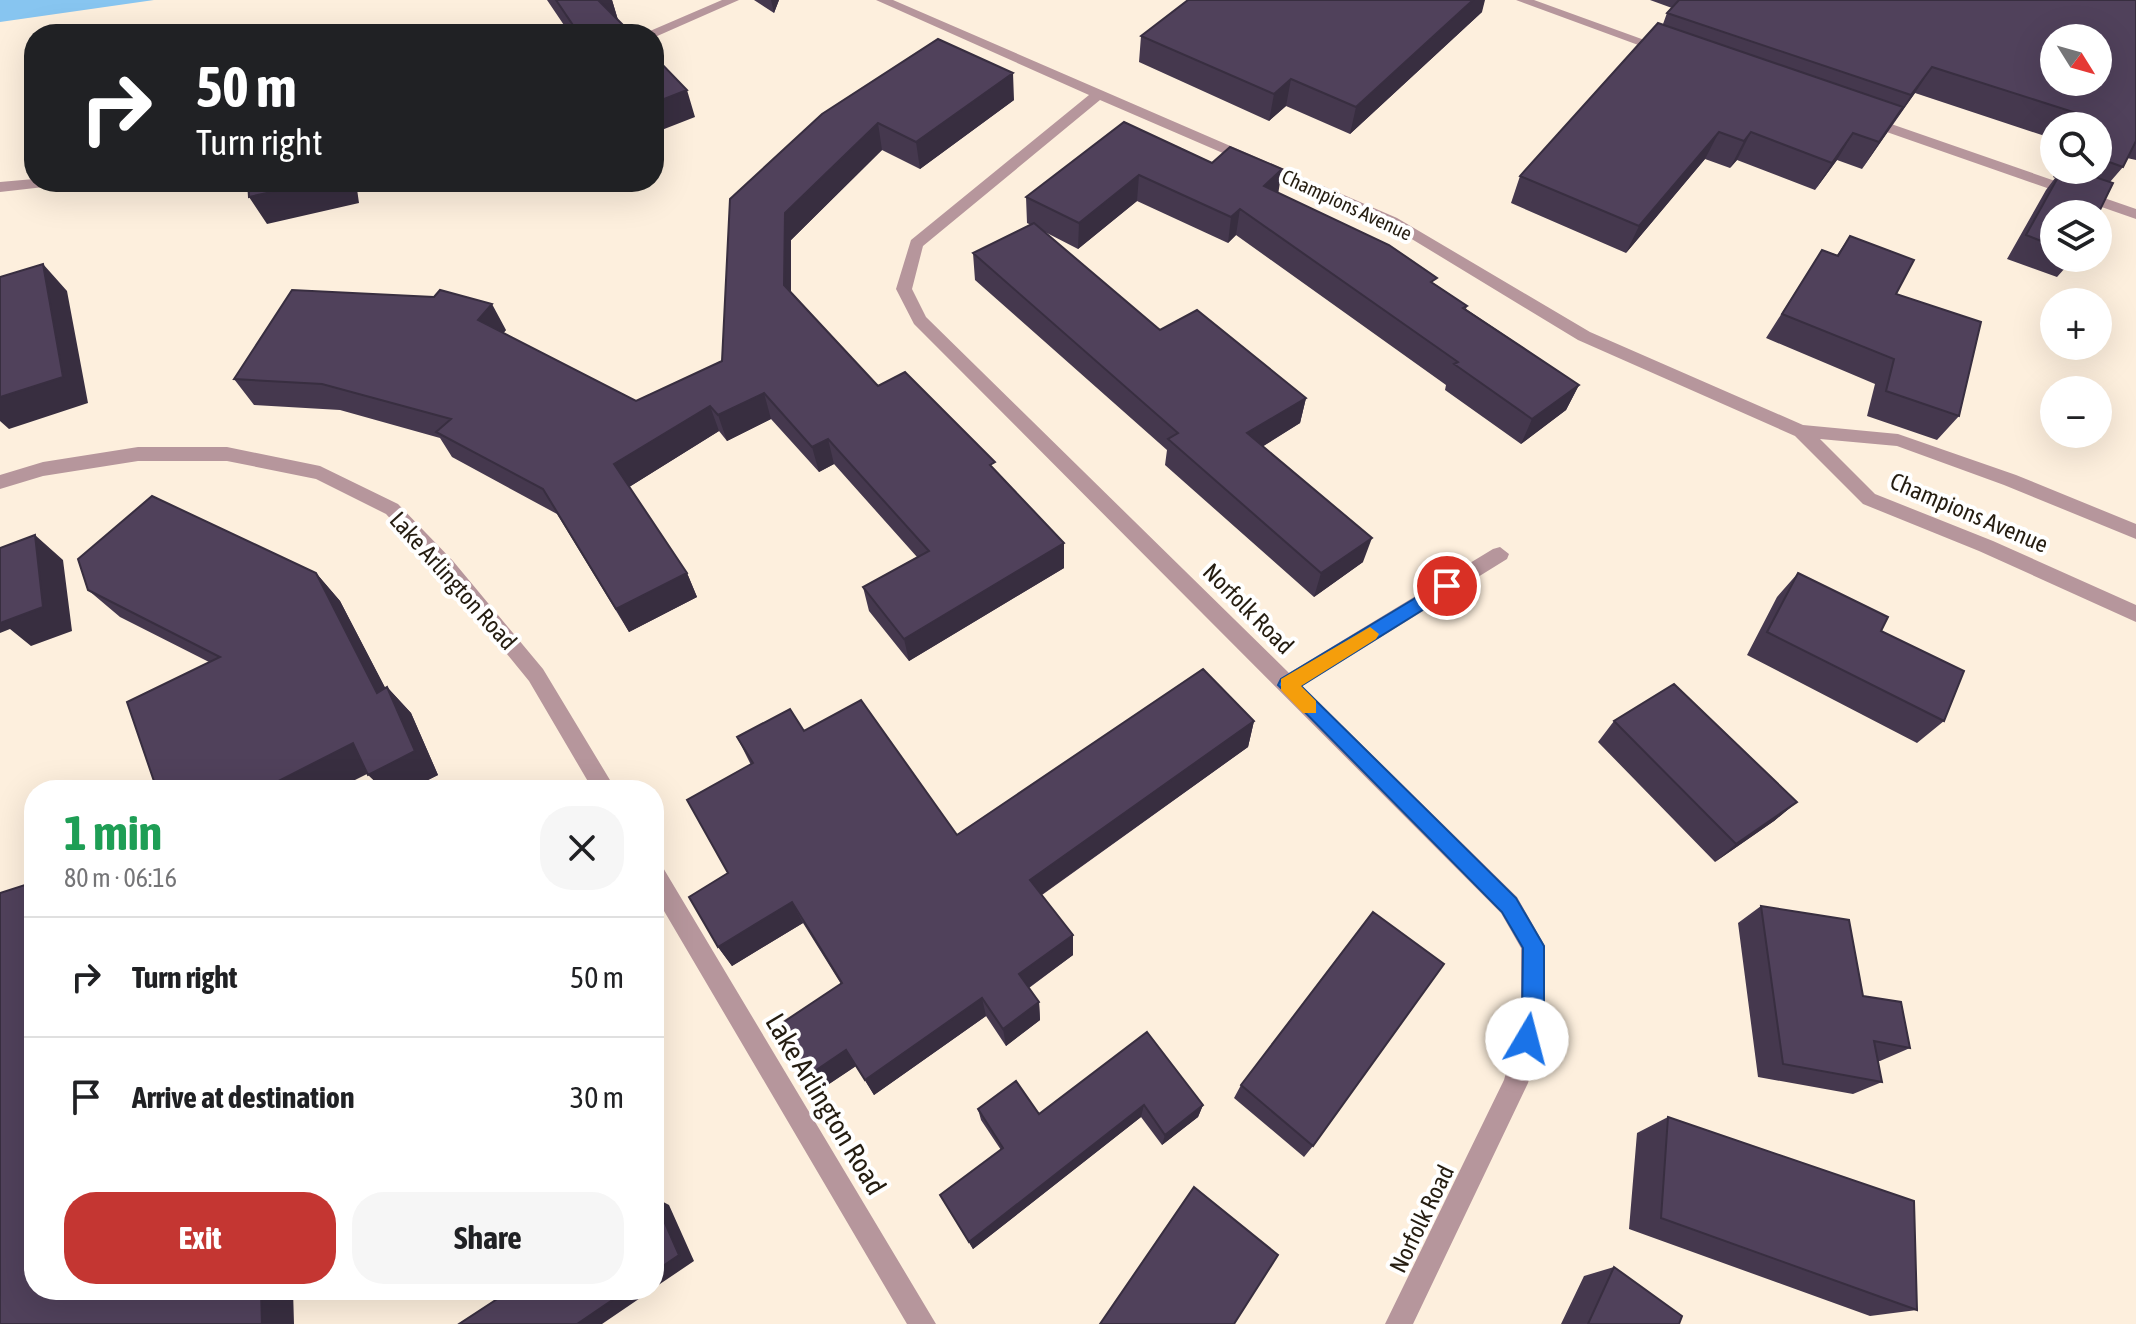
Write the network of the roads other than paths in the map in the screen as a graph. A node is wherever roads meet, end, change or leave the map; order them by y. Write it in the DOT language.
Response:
graph roads {
  1 [pos="733,0"];
  2 [pos="882,0"];
  3 [pos="1522,0"];
  4 [pos="664,28"];
  5 [pos="1685,57"];
  6 [pos="1097,95"];
  7 [pos="1848,114"];
  8 [pos="24,184"];
  9 [pos="0,187"];
  10 [pos="2136,214"];
  11 [pos="1801,431"];
  12 [pos="0,482"];
  13 [pos="2136,532"];
  14 [pos="1500,554"];
  15 [pos="2136,614"];
  16 [pos="1287,685"];
  17 [pos="599,780"];
  18 [pos="664,890"];
  19 [pos="922,1324"];
  20 [pos="1399,1324"];
  1 -- 4 [label="street"];
  2 -- 6 [label="street, Champions Avenue"];
  3 -- 5 [label="street"];
  6 -- 11 [label="street, Champions Avenue"];
  6 -- 16 [label="street, Norfolk Road"];
  7 -- 10 [label="street"];
  8 -- 9 [label="street"];
  11 -- 13 [label="street, Champions Avenue"];
  11 -- 15 [label="street, Champions Avenue"];
  12 -- 17 [label="street, Lake Arlington Road"];
  14 -- 16 [label="street"];
  16 -- 20 [label="street, Norfolk Road"];
  18 -- 19 [label="street, Lake Arlington Road"];
}
